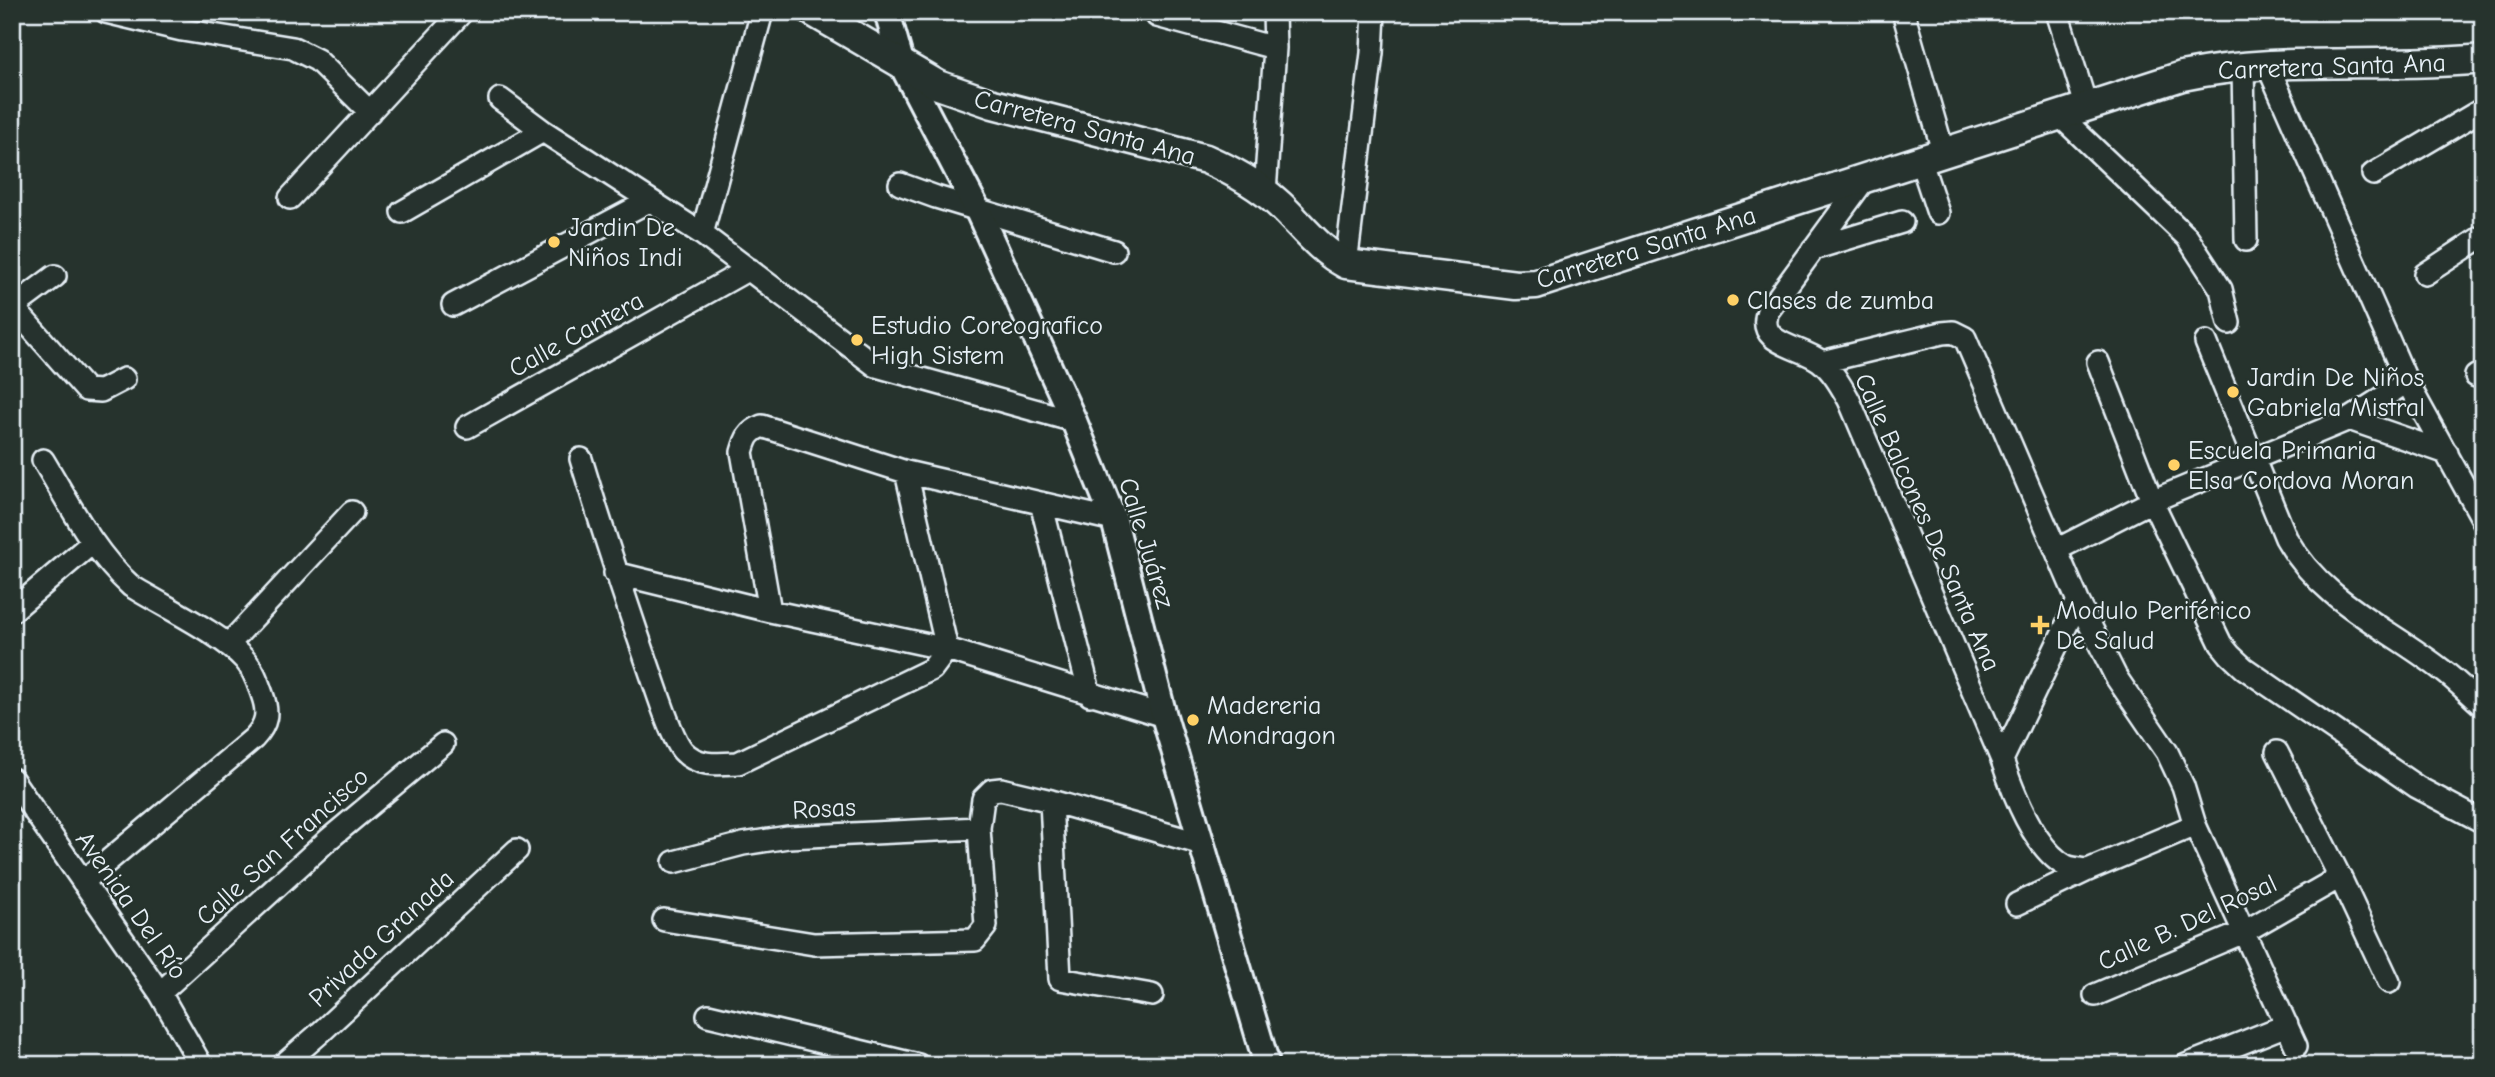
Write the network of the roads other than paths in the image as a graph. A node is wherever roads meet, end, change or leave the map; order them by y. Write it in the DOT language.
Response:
graph roads {
  1 [pos="106,12"];
  2 [pos="462,12"];
  3 [pos="762,12"];
  4 [pos="813,12"];
  5 [pos="887,12"];
  6 [pos="1274,12"];
  7 [pos="1374,12"];
  8 [pos="1903,12"];
  9 [pos="2057,12"];
  10 [pos="1157,16"];
  11 [pos="1275,48"];
  12 [pos="2482,61"];
  13 [pos="902,65"];
  14 [pos="2255,65"];
  15 [pos="500,99"];
  16 [pos="2085,106"];
  17 [pos="2483,109"];
  18 [pos="370,112"];
  19 [pos="2058,114"];
  20 [pos="543,131"];
  21 [pos="1931,155"];
  22 [pos="2373,174"];
  23 [pos="1864,180"];
  24 [pos="900,184"];
  25 [pos="1265,192"];
  26 [pos="290,198"];
  27 [pos="649,201"];
  28 [pos="977,209"];
  29 [pos="402,212"];
  30 [pos="1938,213"];
  31 [pos="1902,222"];
  32 [pos="702,234"];
  33 [pos="2483,236"];
  34 [pos="2246,240"];
  35 [pos="1813,249"];
  36 [pos="1114,251"];
  37 [pos="1346,264"];
  38 [pos="749,269"];
  39 [pos="2426,274"];
  40 [pos="55,276"];
  41 [pos="453,306"];
  42 [pos="13,308"];
  43 [pos="2229,323"];
  44 [pos="2206,342"];
  45 [pos="1822,362"];
  46 [pos="2098,362"];
  47 [pos="124,379"];
  48 [pos="2407,382"];
  49 [pos="2349,419"];
  50 [pos="1074,421"];
  51 [pos="467,427"];
  52 [pos="2447,453"];
  53 [pos="581,458"];
  54 [pos="2254,459"];
  55 [pos="43,460"];
  56 [pos="906,472"];
  57 [pos="2152,501"];
  58 [pos="1041,503"];
  59 [pos="352,512"];
  60 [pos="1114,520"];
  61 [pos="2483,520"];
  62 [pos="93,542"];
  63 [pos="2056,550"];
  64 [pos="615,573"];
  65 [pos="2078,601"];
  66 [pos="12,611"];
  67 [pos="770,611"];
  68 [pos="228,645"];
  69 [pos="947,649"];
  70 [pos="1090,695"];
  71 [pos="2483,706"];
  72 [pos="1164,716"];
  73 [pos="443,744"];
  74 [pos="2277,752"];
  75 [pos="2002,761"];
  76 [pos="12,779"];
  77 [pos="1051,802"];
  78 [pos="2483,822"];
  79 [pos="2195,825"];
  80 [pos="979,828"];
  81 [pos="1202,844"];
  82 [pos="517,850"];
  83 [pos="674,862"];
  84 [pos="2088,870"];
  85 [pos="2340,877"];
  86 [pos="83,882"];
  87 [pos="2017,904"];
  88 [pos="664,920"];
  89 [pos="2244,932"];
  90 [pos="2389,982"];
  91 [pos="160,993"];
  92 [pos="1152,995"];
  93 [pos="2095,995"];
  94 [pos="708,1015"];
  95 [pos="2287,1025"];
  96 [pos="2296,1046"];
  97 [pos="201,1065"];
  98 [pos="282,1065"];
  99 [pos="918,1065"];
  100 [pos="1267,1065"];
  101 [pos="2186,1065"];
  1 -- 18 [label="street"];
  2 -- 18 [label="street"];
  3 -- 32 [label="street"];
  4 -- 13 [label="main road, Carretera Santa Ana"];
  5 -- 13 [label="street, Calle Juárez"];
  6 -- 11 [label="street"];
  7 -- 37 [label="street"];
  8 -- 21 [label="street"];
  9 -- 16 [label="street"];
  10 -- 11 [label="street"];
  11 -- 25 [label="street"];
  12 -- 14 [label="main road, Carretera Santa Ana"];
  13 -- 25 [label="main road, Carretera Santa Ana"];
  13 -- 28 [label="street, Calle Juárez"];
  14 -- 16 [label="main road, Carretera Santa Ana"];
  14 -- 34 [label="street"];
  14 -- 48 [label="street"];
  15 -- 20 [label="street"];
  16 -- 19 [label="main road, Carretera Santa Ana"];
  17 -- 22 [label="street"];
  18 -- 26 [label="street"];
  19 -- 21 [label="main road, Carretera Santa Ana"];
  19 -- 43 [label="street"];
  20 -- 27 [label="street"];
  20 -- 29 [label="street"];
  21 -- 23 [label="main road, Carretera Santa Ana"];
  21 -- 30 [label="street"];
  23 -- 35 [label="street, Calle Balcones De Santa Ana"];
  23 -- 37 [label="main road, Carretera Santa Ana"];
  24 -- 28 [label="street"];
  25 -- 37 [label="main road, Carretera Santa Ana"];
  27 -- 32 [label="street"];
  27 -- 41 [label="street"];
  28 -- 36 [label="street"];
  28 -- 50 [label="street, Calle Juárez"];
  31 -- 35 [label="street"];
  32 -- 38 [label="street"];
  33 -- 39 [label="street"];
  35 -- 45 [label="street, Calle Balcones De Santa Ana"];
  38 -- 50 [label="street"];
  38 -- 51 [label="street, Calle Cantera"];
  40 -- 42 [label="street"];
  42 -- 47 [label="street"];
  44 -- 54 [label="street"];
  45 -- 63 [label="street"];
  45 -- 75 [label="street, Calle Balcones De Santa Ana"];
  46 -- 57 [label="street"];
  48 -- 49 [label="street"];
  48 -- 52 [label="street"];
  49 -- 52 [label="street"];
  49 -- 54 [label="street"];
  50 -- 60 [label="street, Calle Juárez"];
  52 -- 61 [label="street"];
  53 -- 64 [label="street"];
  54 -- 57 [label="street"];
  54 -- 71 [label="street"];
  55 -- 62 [label="street"];
  56 -- 58 [label="street"];
  56 -- 67 [label="street"];
  56 -- 69 [label="street"];
  57 -- 63 [label="street"];
  57 -- 78 [label="street"];
  58 -- 60 [label="street"];
  58 -- 70 [label="street"];
  59 -- 68 [label="street"];
  60 -- 72 [label="street, Calle Juárez"];
  62 -- 66 [label="street"];
  62 -- 68 [label="street"];
  63 -- 65 [label="street"];
  64 -- 67 [label="street"];
  64 -- 69 [label="street"];
  65 -- 75 [label="street"];
  65 -- 79 [label="street"];
  67 -- 69 [label="street"];
  68 -- 86 [label="street"];
  69 -- 70 [label="street"];
  70 -- 72 [label="street"];
  72 -- 81 [label="street, Calle Juárez"];
  73 -- 91 [label="street, Calle San Francisco"];
  74 -- 85 [label="street"];
  75 -- 84 [label="street, Calle Balcones De Santa Ana"];
  76 -- 86 [label="street, Avenida Del Río"];
  77 -- 80 [label="street"];
  77 -- 81 [label="street"];
  77 -- 92 [label="street"];
  79 -- 84 [label="street"];
  79 -- 89 [label="street"];
  80 -- 83 [label="street, Rosas"];
  80 -- 88 [label="street"];
  81 -- 100 [label="street, Calle Juárez"];
  82 -- 98 [label="street, Privada Granada"];
  84 -- 87 [label="street"];
  85 -- 89 [label="street, Calle B. Del Rosal"];
  85 -- 90 [label="street"];
  86 -- 91 [label="street, Avenida Del Río"];
  89 -- 93 [label="street, Calle B. Del Rosal"];
  89 -- 95 [label="street"];
  91 -- 97 [label="street, Avenida Del Río"];
  94 -- 99 [label="street"];
  95 -- 96 [label="street"];
  95 -- 101 [label="street"];
}
